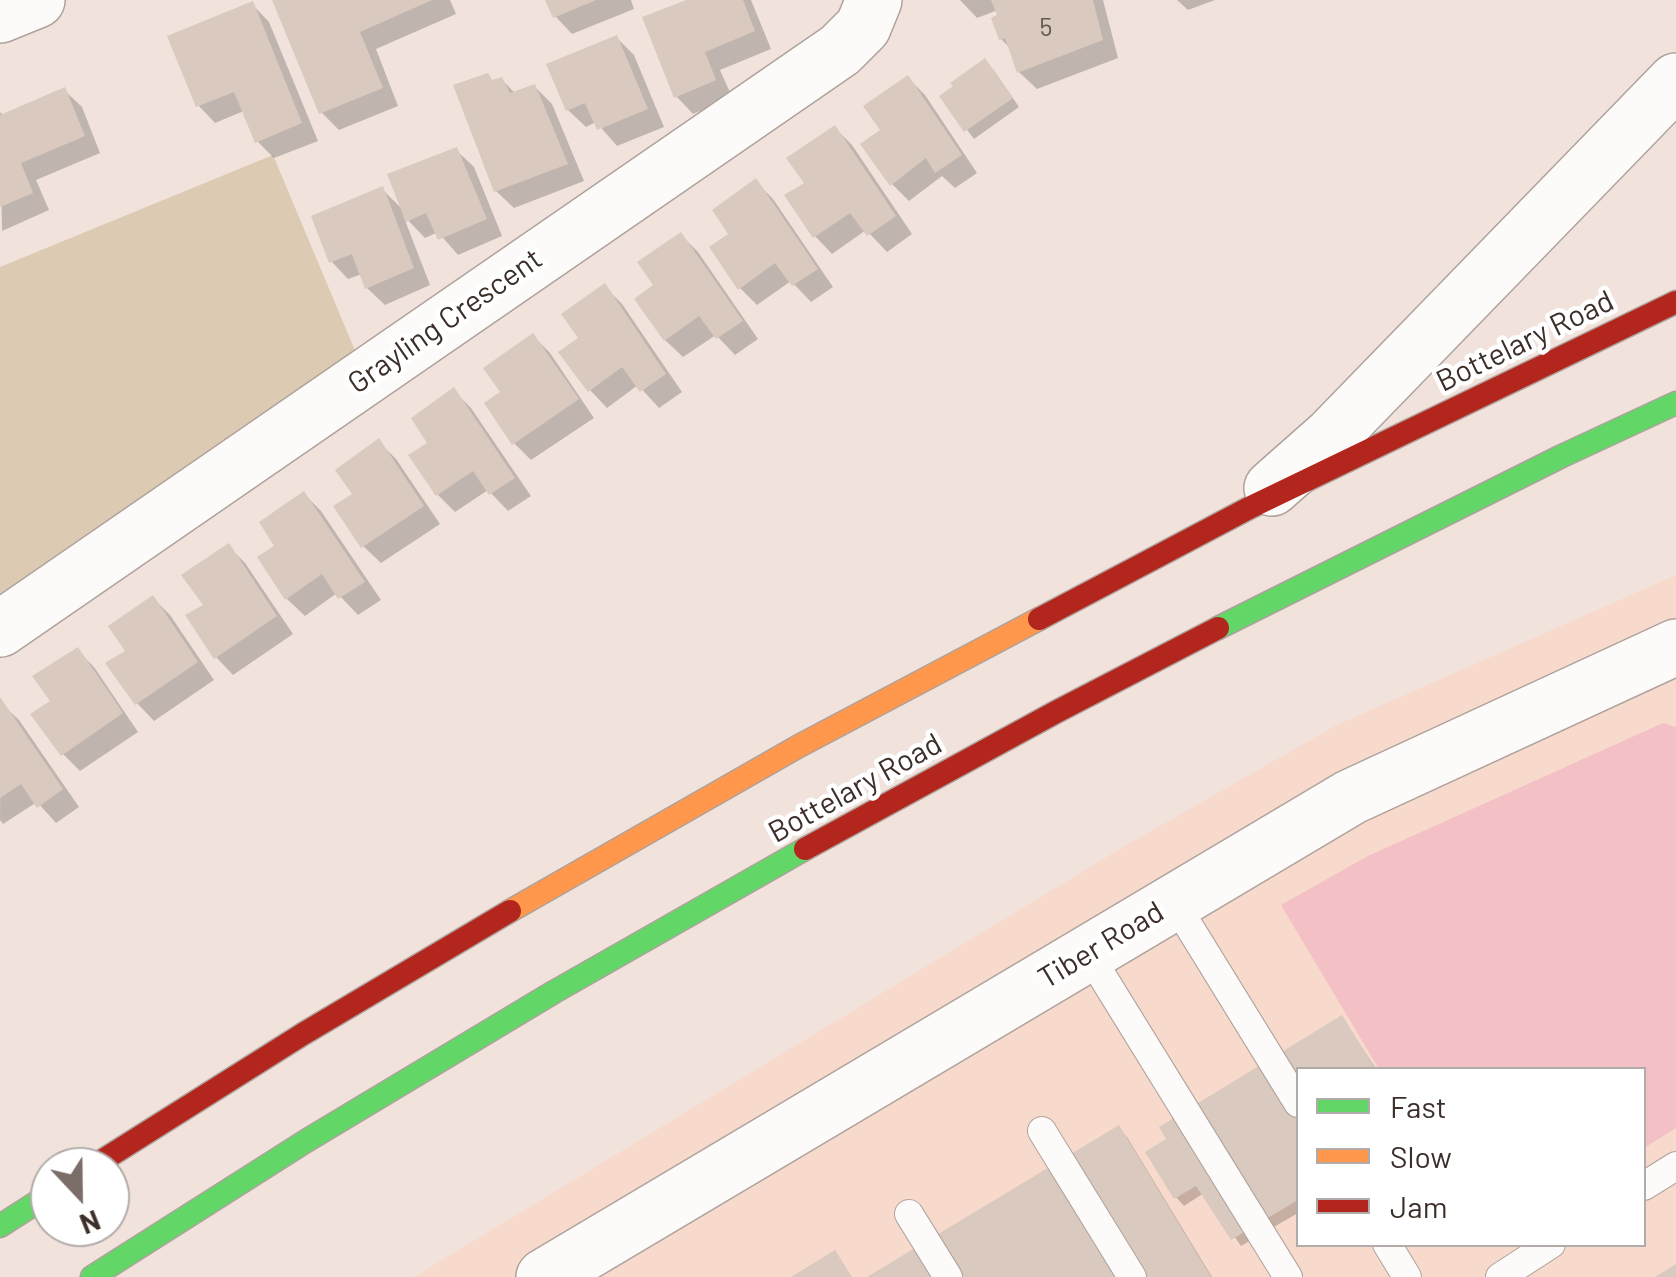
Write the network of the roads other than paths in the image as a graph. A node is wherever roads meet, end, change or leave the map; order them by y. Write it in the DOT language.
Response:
graph roads {
  1 [pos="37,0"];
  2 [pos="874,0"];
  3 [pos="0,15"];
  4 [pos="1676,81"];
  5 [pos="1676,302"];
  6 [pos="1676,403"];
  7 [pos="1251,506"];
  8 [pos="0,628"];
  9 [pos="1676,647"];
  10 [pos="1174,902"];
  11 [pos="1088,953"];
  12 [pos="1296,1100"];
  13 [pos="1042,1131"];
  14 [pos="124,1147"];
  15 [pos="1676,1166"];
  16 [pos="1646,1185"];
  17 [pos="30,1207"];
  18 [pos="909,1214"];
  19 [pos="0,1226"];
  20 [pos="1389,1247"];
  21 [pos="1546,1247"];
  22 [pos="92,1277"];
  23 [pos="544,1277"];
  24 [pos="948,1277"];
  25 [pos="1132,1277"];
  26 [pos="1288,1277"];
  27 [pos="1407,1277"];
  28 [pos="1500,1277"];
  1 -- 3 [label="street"];
  2 -- 8 [label="street, Grayling Crescent"];
  4 -- 7 [label="street"];
  5 -- 7 [label="main road, Bottelary Road"];
  6 -- 22 [label="main road, Bottelary Road"];
  7 -- 14 [label="main road, Bottelary Road"];
  9 -- 10 [label="street, Tiber Road"];
  10 -- 11 [label="street, Tiber Road"];
  10 -- 12 [label="lane"];
  11 -- 23 [label="street, Tiber Road"];
  11 -- 26 [label="lane"];
  13 -- 25 [label="lane"];
  15 -- 16 [label="lane"];
  17 -- 19 [label="main road"];
  18 -- 24 [label="lane"];
  20 -- 27 [label="lane"];
  21 -- 28 [label="lane"];
}
